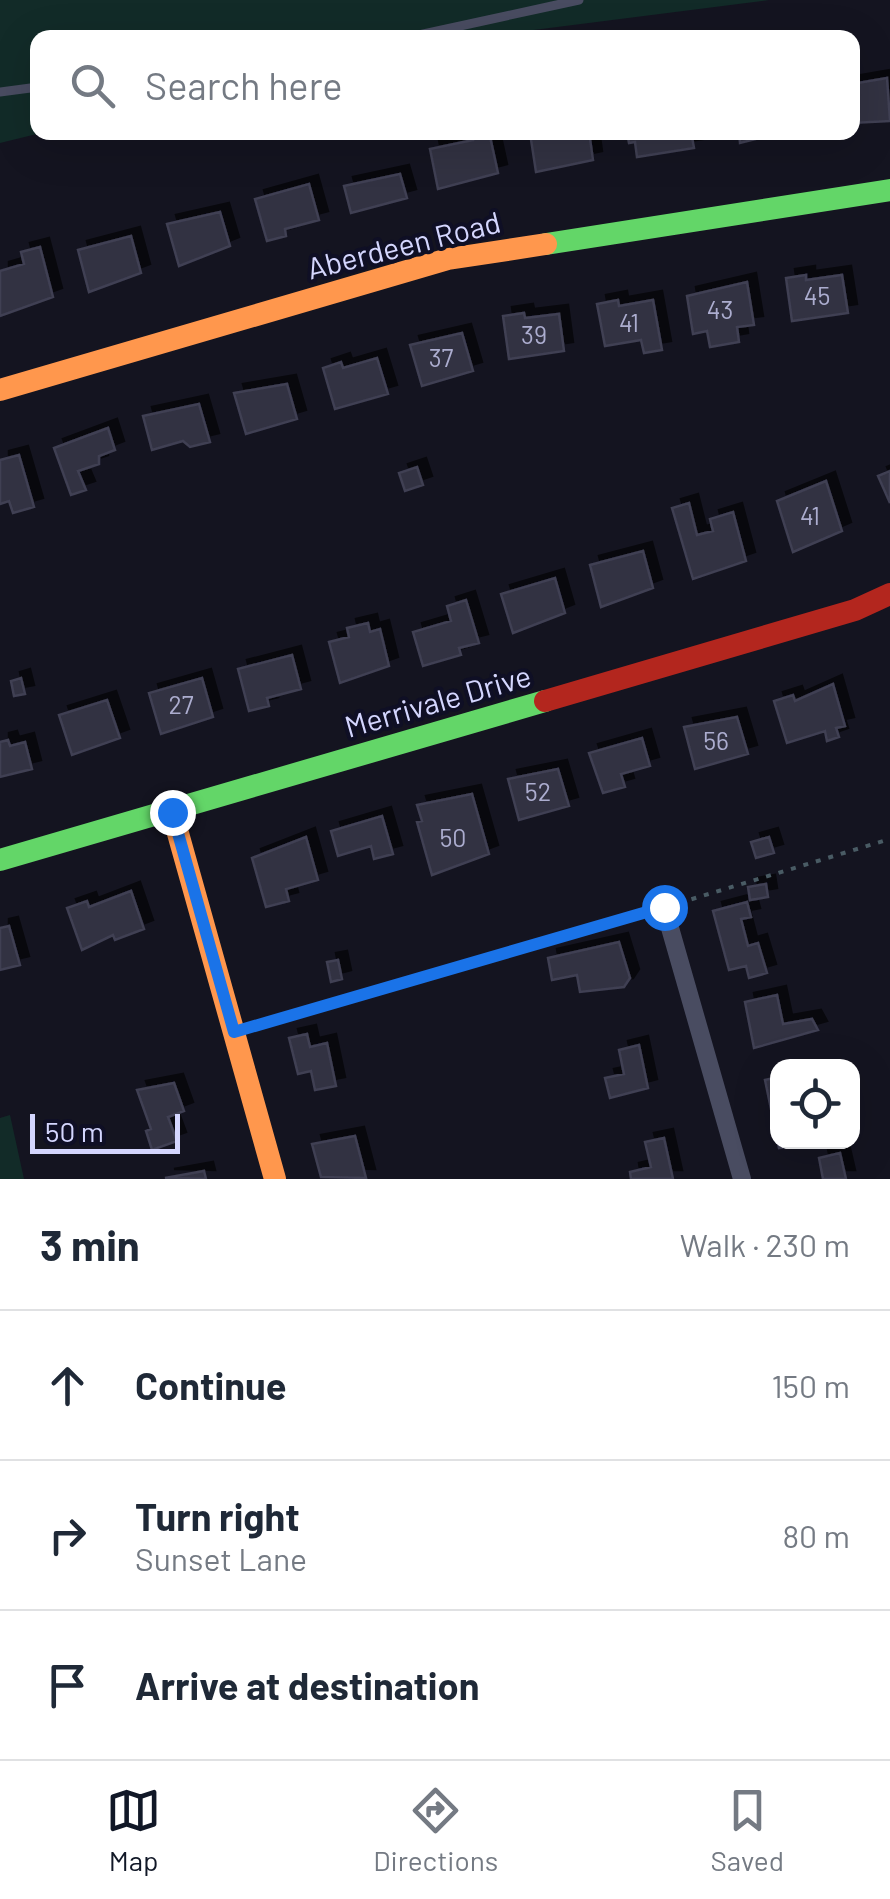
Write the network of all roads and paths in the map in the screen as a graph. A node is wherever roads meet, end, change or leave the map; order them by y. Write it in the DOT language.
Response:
graph roads {
  1 [pos="579,0"];
  2 [pos="442,30"];
  3 [pos="30,87"];
  4 [pos="0,92"];
  5 [pos="890,190"];
  6 [pos="0,390"];
  7 [pos="890,594"];
  8 [pos="172,812"];
  9 [pos="890,839"];
  10 [pos="0,860"];
  11 [pos="664,907"];
  12 [pos="234,1032"];
  13 [pos="275,1179"];
  14 [pos="742,1179"];
  1 -- 2 [label="lane"];
  3 -- 4 [label="lane"];
  5 -- 6 [label="street, Aberdeen Road"];
  7 -- 8 [label="street, Merrivale Drive"];
  8 -- 10 [label="street, Merrivale Drive"];
  8 -- 12 [label="street"];
  9 -- 11 [label="path"];
  11 -- 12 [label="path"];
  11 -- 14 [label="street"];
  12 -- 13 [label="street"];
}
